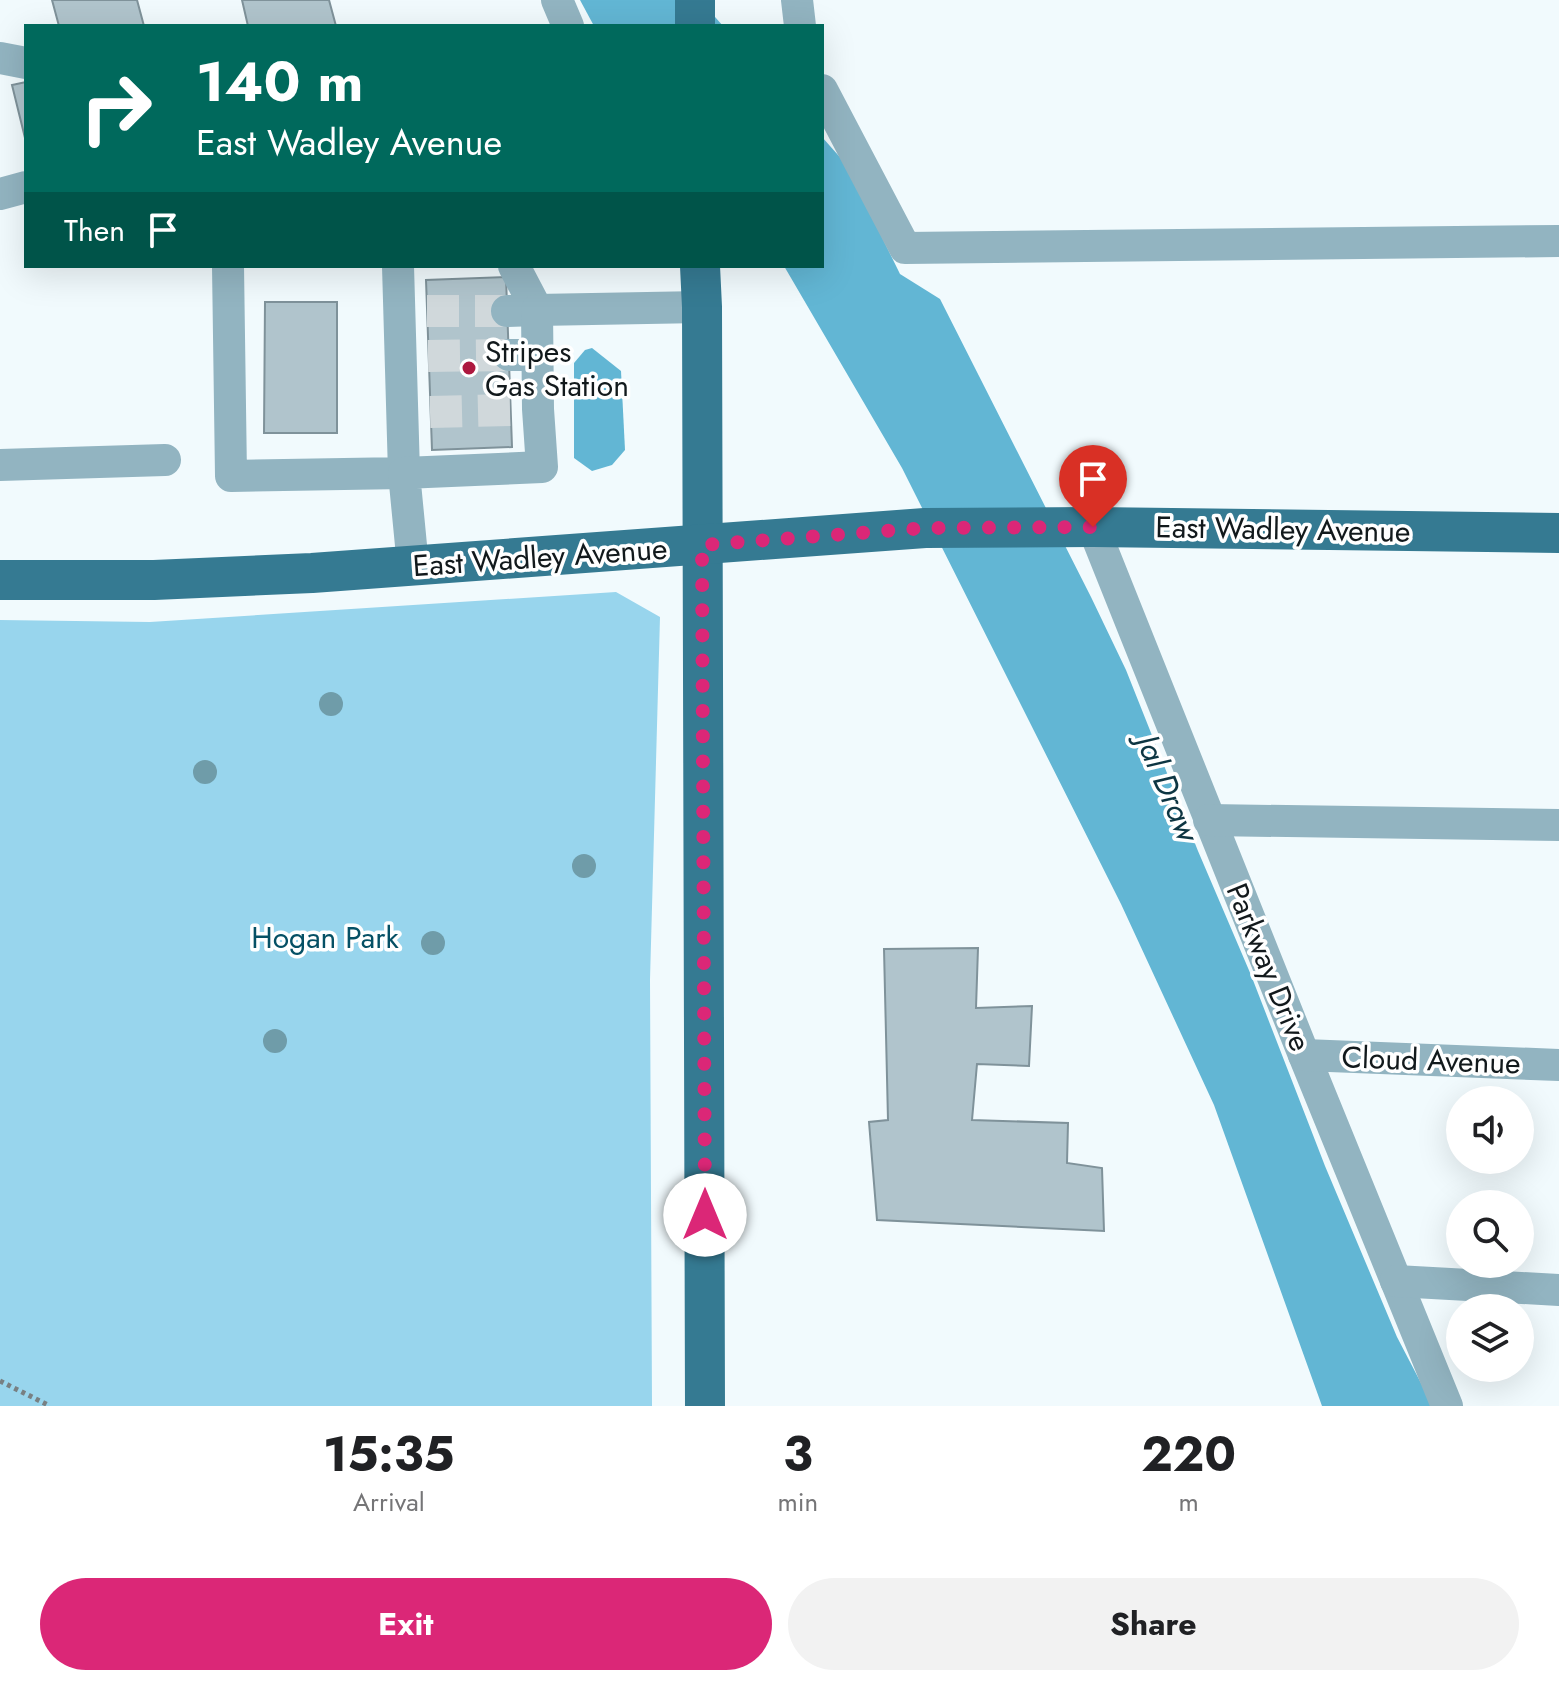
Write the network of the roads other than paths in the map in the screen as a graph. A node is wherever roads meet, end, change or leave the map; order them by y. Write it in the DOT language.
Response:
graph roads {
  1 [pos="557,0"];
  2 [pos="695,0"];
  3 [pos="797,0"];
  4 [pos="567,24"];
  5 [pos="695,24"];
  6 [pos="800,24"];
  7 [pos="0,58"];
  8 [pos="24,63"];
  9 [pos="824,94"];
  10 [pos="24,188"];
  11 [pos="0,194"];
  12 [pos="1559,241"];
  13 [pos="228,268"];
  14 [pos="399,268"];
  15 [pos="514,268"];
  16 [pos="700,268"];
  17 [pos="702,307"];
  18 [pos="522,310"];
  19 [pos="165,460"];
  20 [pos="0,465"];
  21 [pos="404,473"];
  22 [pos="1093,527"];
  23 [pos="1559,533"];
  24 [pos="702,545"];
  25 [pos="413,566"];
  26 [pos="0,580"];
  27 [pos="1209,820"];
  28 [pos="1559,825"];
  29 [pos="1304,1055"];
  30 [pos="1559,1065"];
  31 [pos="1396,1281"];
  32 [pos="1559,1290"];
  33 [pos="705,1406"];
  34 [pos="1447,1406"];
  1 -- 4 [label="street"];
  2 -- 5 [label="main road"];
  3 -- 6 [label="street"];
  7 -- 8 [label="street"];
  9 -- 12 [label="street"];
  10 -- 11 [label="street"];
  13 -- 21 [label="street"];
  14 -- 21 [label="street"];
  15 -- 18 [label="street"];
  16 -- 17 [label="main road"];
  17 -- 18 [label="street"];
  17 -- 24 [label="main road"];
  18 -- 21 [label="street"];
  19 -- 20 [label="street"];
  21 -- 25 [label="street"];
  22 -- 23 [label="main road, East Wadley Avenue"];
  22 -- 24 [label="main road, East Wadley Avenue"];
  22 -- 27 [label="street, Parkway Drive"];
  24 -- 25 [label="main road, East Wadley Avenue"];
  24 -- 33 [label="main road"];
  25 -- 26 [label="main road, East Wadley Avenue"];
  27 -- 28 [label="street"];
  27 -- 29 [label="street, Parkway Drive"];
  29 -- 30 [label="street, Cloud Avenue"];
  29 -- 31 [label="street, Parkway Drive"];
  31 -- 32 [label="street"];
  31 -- 34 [label="street, Parkway Drive"];
}
